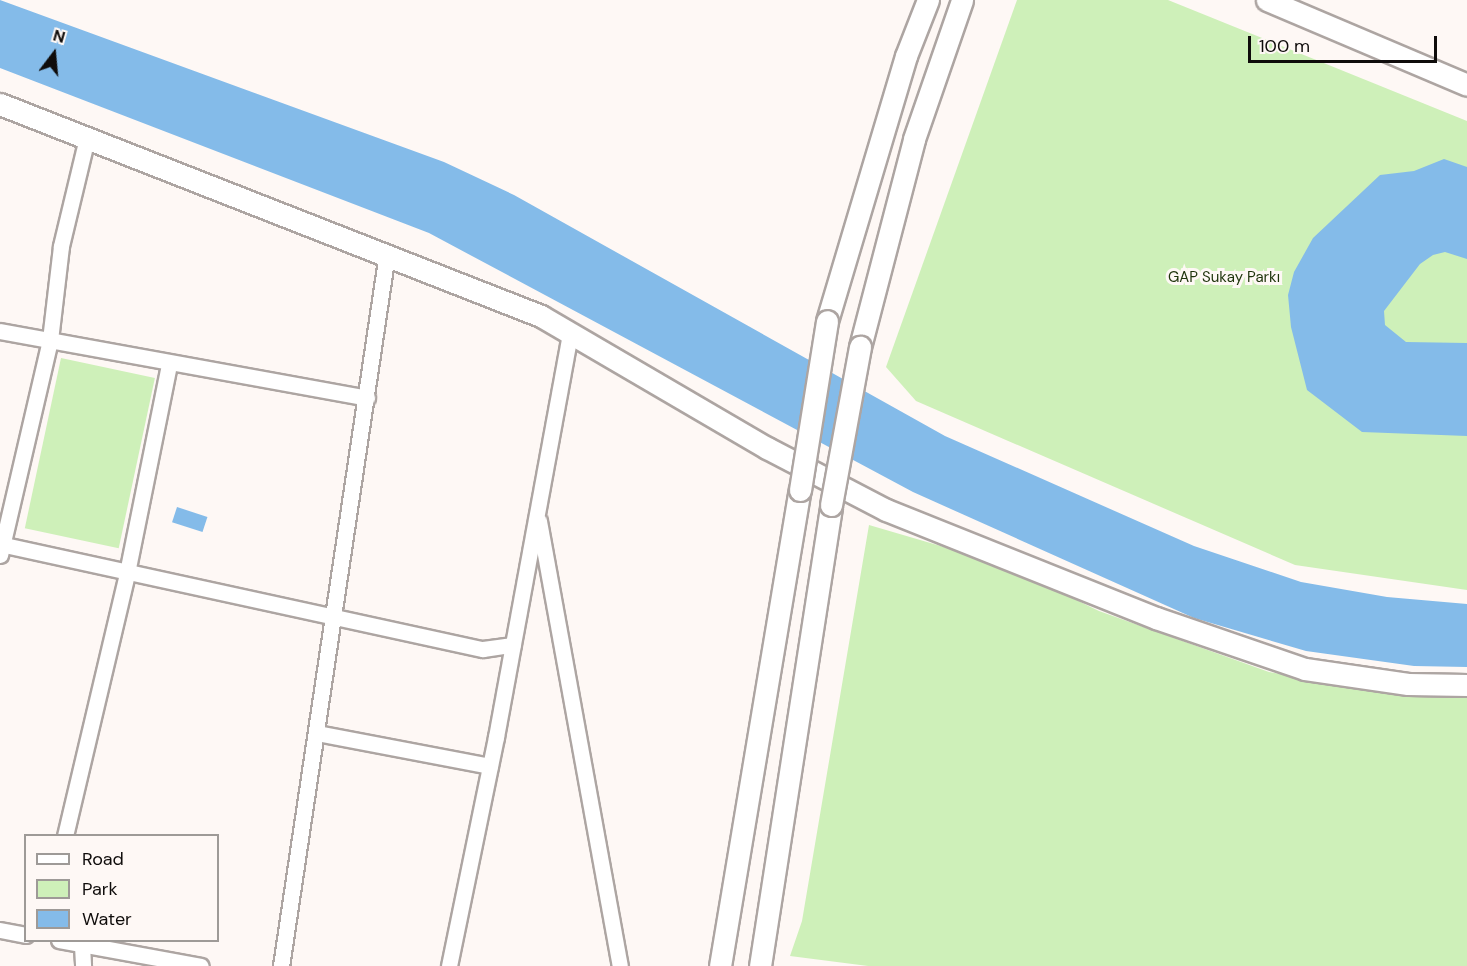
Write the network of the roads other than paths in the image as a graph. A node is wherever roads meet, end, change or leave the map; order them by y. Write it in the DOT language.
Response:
graph roads {
  1 [pos="928,0"];
  2 [pos="963,0"];
  3 [pos="1267,0"];
  4 [pos="1467,86"];
  5 [pos="0,104"];
  6 [pos="87,138"];
  7 [pos="387,253"];
  8 [pos="0,331"];
  9 [pos="570,332"];
  10 [pos="50,340"];
  11 [pos="169,364"];
  12 [pos="367,398"];
  13 [pos="537,512"];
  14 [pos="1,548"];
  15 [pos="127,573"];
  16 [pos="334,615"];
  17 [pos="513,645"];
  18 [pos="1467,685"];
  19 [pos="316,733"];
  20 [pos="490,766"];
  21 [pos="65,834"];
  22 [pos="0,930"];
  23 [pos="24,935"];
  24 [pos="68,942"];
  25 [pos="82,945"];
  26 [pos="82,966"];
  27 [pos="201,966"];
  28 [pos="281,966"];
  29 [pos="449,966"];
  30 [pos="620,966"];
  31 [pos="720,966"];
  32 [pos="760,966"];
  1 -- 31 [label="main road, bridge"];
  2 -- 32 [label="main road, bridge"];
  3 -- 4 [label="main road"];
  5 -- 6 [label="main road"];
  6 -- 7 [label="main road"];
  6 -- 10 [label="street"];
  7 -- 9 [label="main road"];
  7 -- 12 [label="street"];
  8 -- 10 [label="street"];
  9 -- 13 [label="street"];
  9 -- 18 [label="main road"];
  10 -- 11 [label="street"];
  10 -- 14 [label="street"];
  11 -- 12 [label="street"];
  11 -- 15 [label="street"];
  12 -- 16 [label="street"];
  13 -- 17 [label="street"];
  13 -- 30 [label="street"];
  14 -- 15 [label="street"];
  15 -- 16 [label="street"];
  15 -- 21 [label="street"];
  16 -- 17 [label="street"];
  16 -- 19 [label="street"];
  17 -- 20 [label="street"];
  19 -- 20 [label="street"];
  19 -- 28 [label="street"];
  20 -- 29 [label="street"];
  22 -- 23 [label="street"];
  24 -- 25 [label="street"];
  25 -- 26 [label="street"];
  25 -- 27 [label="street"];
}
